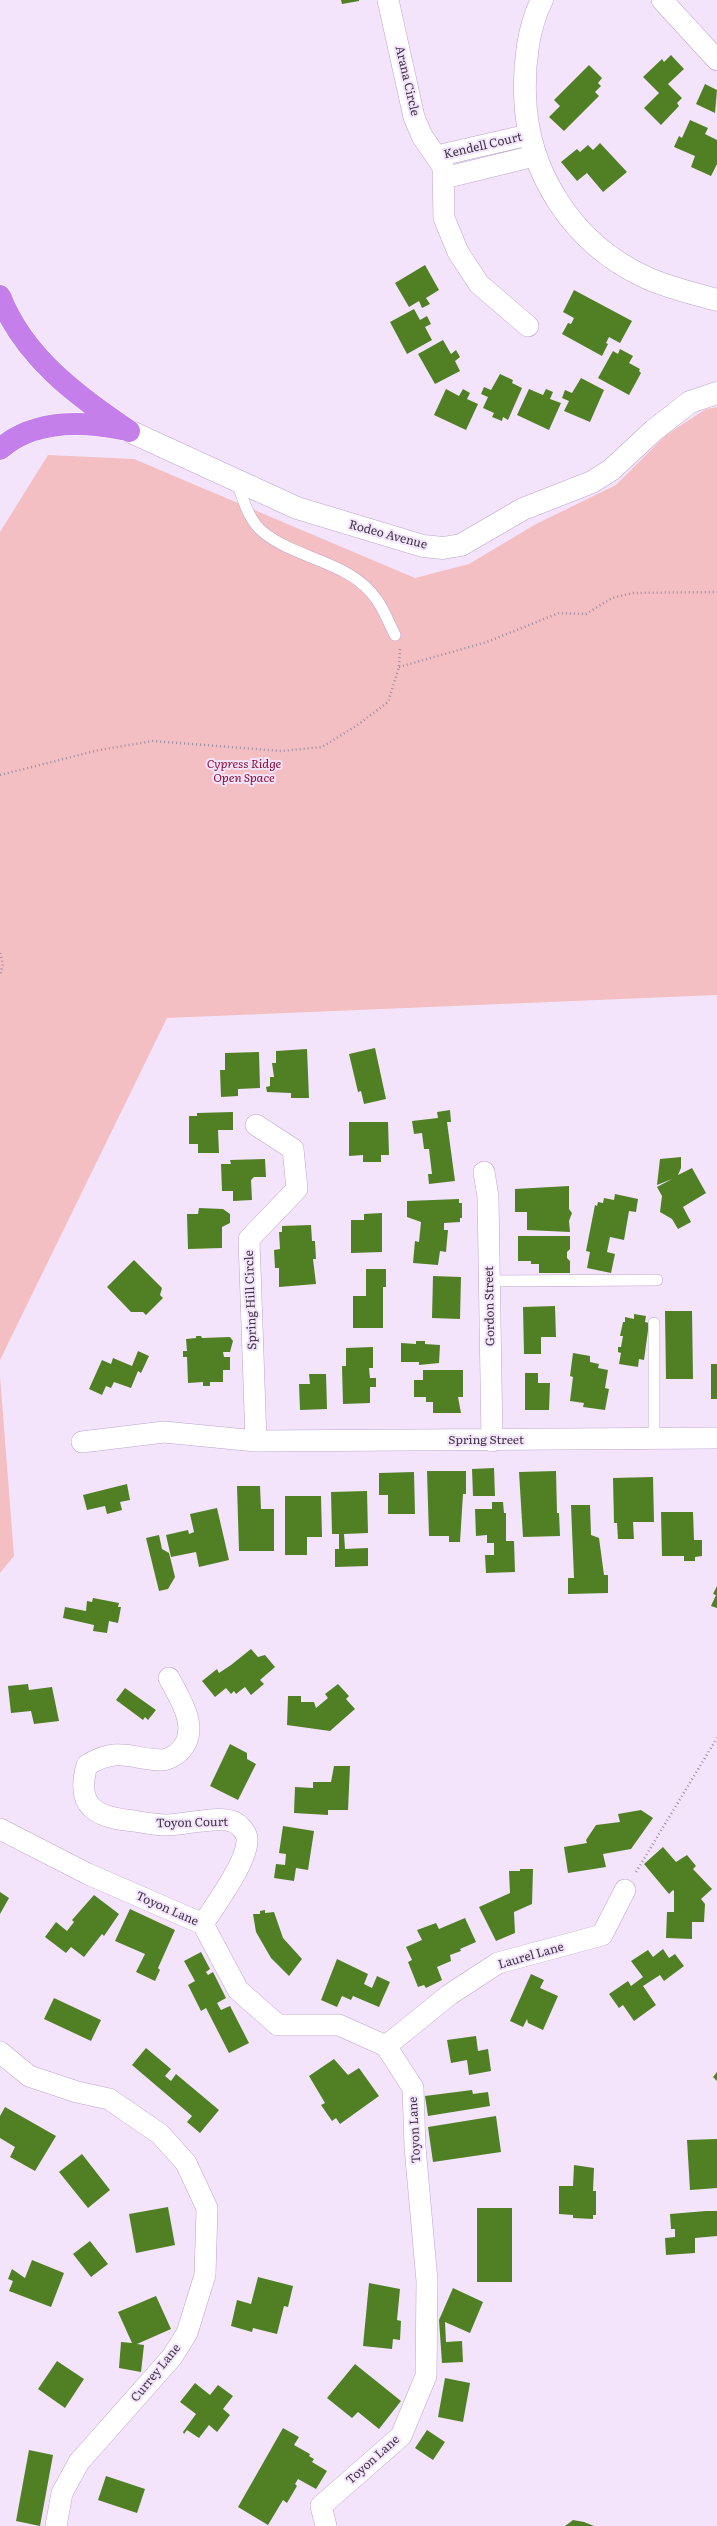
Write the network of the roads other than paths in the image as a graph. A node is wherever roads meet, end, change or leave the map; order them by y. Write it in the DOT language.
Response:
graph roads {
  1 [pos="388,0"];
  2 [pos="542,0"];
  3 [pos="662,0"];
  4 [pos="717,60"];
  5 [pos="531,146"];
  6 [pos="437,156"];
  7 [pos="444,178"];
  8 [pos="0,296"];
  9 [pos="717,300"];
  10 [pos="528,326"];
  11 [pos="717,393"];
  12 [pos="129,431"];
  13 [pos="0,449"];
  14 [pos="236,481"];
  15 [pos="395,635"];
  16 [pos="256,1125"];
  17 [pos="484,1172"];
  18 [pos="489,1280"];
  19 [pos="657,1280"];
  20 [pos="654,1323"];
  21 [pos="717,1438"];
  22 [pos="654,1439"];
  23 [pos="492,1440"];
  24 [pos="256,1441"];
  25 [pos="82,1442"];
  26 [pos="169,1678"];
  27 [pos="0,1829"];
  28 [pos="625,1890"];
  29 [pos="203,1924"];
  30 [pos="386,2046"];
  31 [pos="0,2052"];
  32 [pos="56,2526"];
  33 [pos="326,2526"];
  1 -- 6 [label="street, Arana Circle"];
  2 -- 5 [label="street"];
  3 -- 4 [label="street"];
  5 -- 6 [label="street, Kendell Court"];
  5 -- 7 [label="street, Kendell Court"];
  5 -- 9 [label="street"];
  6 -- 7 [label="street, Kendell Court"];
  7 -- 10 [label="street, Kendell Court"];
  8 -- 12 [label="highway"];
  11 -- 14 [label="street, Rodeo Avenue"];
  12 -- 13 [label="highway"];
  12 -- 14 [label="street, Rodeo Avenue"];
  14 -- 15 [label="lane"];
  16 -- 24 [label="street, Spring Hill Circle"];
  17 -- 18 [label="street, Gordon Street"];
  18 -- 19 [label="lane"];
  18 -- 23 [label="street, Gordon Street"];
  20 -- 22 [label="lane"];
  21 -- 22 [label="street, Spring Street"];
  22 -- 23 [label="street, Spring Street"];
  23 -- 24 [label="street, Spring Street"];
  24 -- 25 [label="street, Spring Street"];
  26 -- 29 [label="street, Toyon Court"];
  27 -- 29 [label="street, Toyon Lane"];
  28 -- 30 [label="street, Laurel Lane"];
  29 -- 30 [label="street, Toyon Lane"];
  30 -- 33 [label="street, Toyon Lane"];
  31 -- 32 [label="street, Currey Lane"];
}
